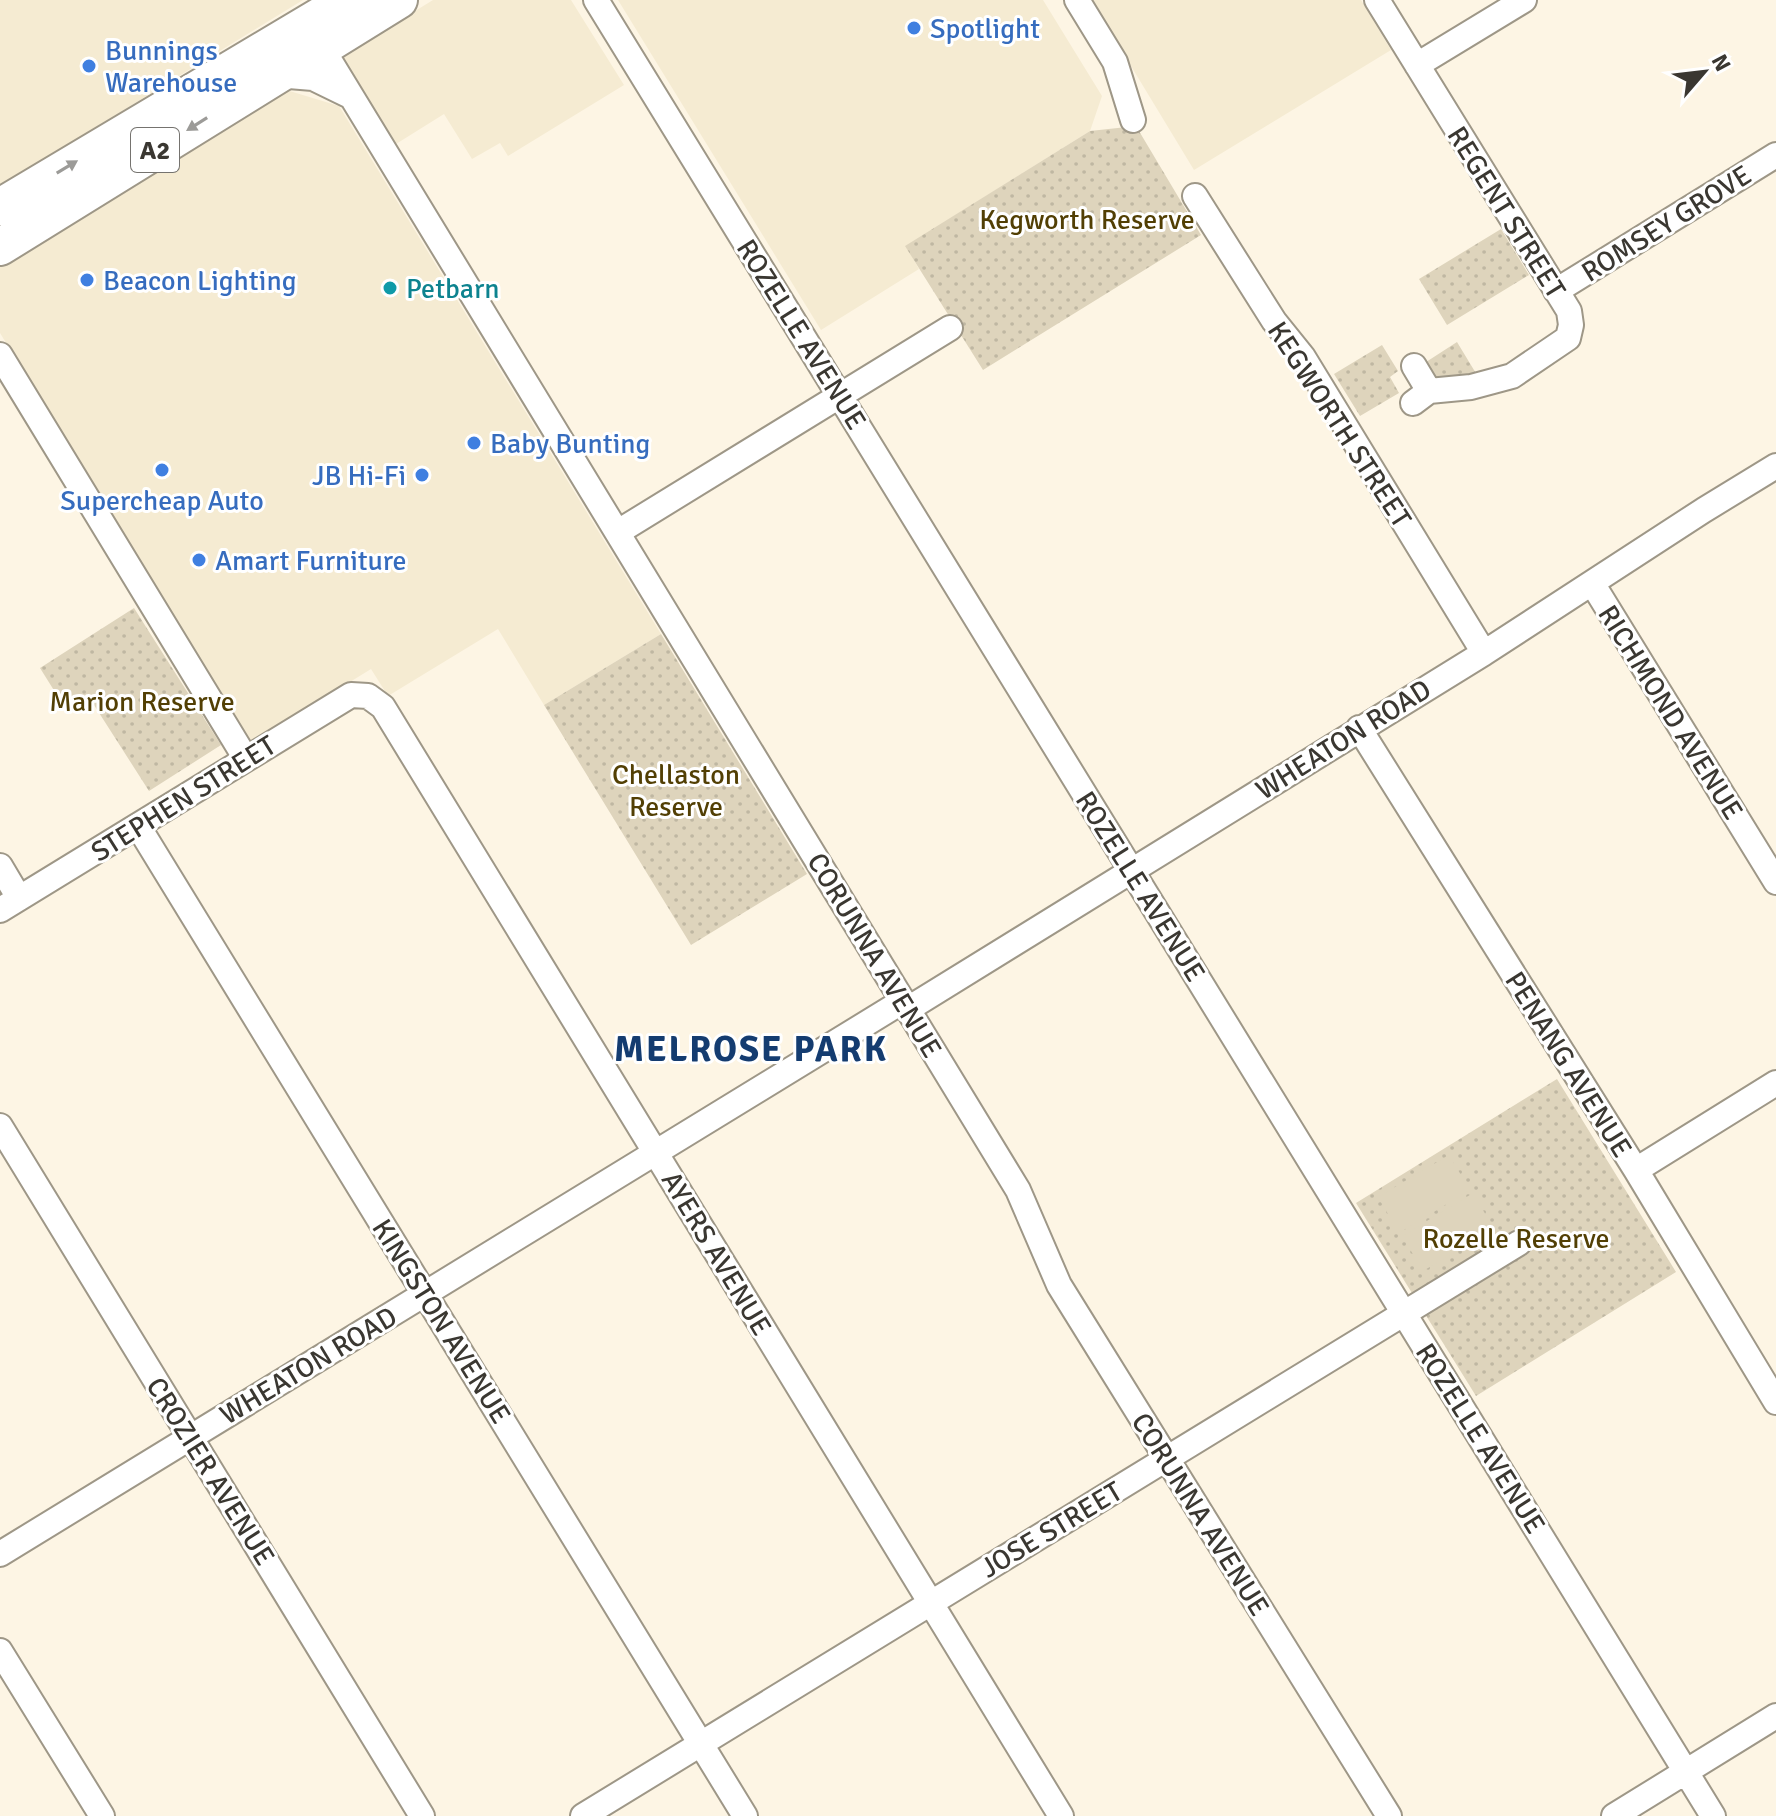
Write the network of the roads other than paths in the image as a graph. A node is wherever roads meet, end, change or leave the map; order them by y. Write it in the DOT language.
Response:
graph roads {
  1 [pos="347,0"];
  2 [pos="399,0"];
  3 [pos="596,0"];
  4 [pos="1077,0"];
  5 [pos="1377,0"];
  6 [pos="1524,0"];
  7 [pos="315,35"];
  8 [pos="1417,65"];
  9 [pos="277,75"];
  10 [pos="352,97"];
  11 [pos="1133,120"];
  12 [pos="1776,155"];
  13 [pos="1195,196"];
  14 [pos="0,207"];
  15 [pos="0,247"];
  16 [pos="1556,291"];
  17 [pos="950,328"];
  18 [pos="0,355"];
  19 [pos="1414,366"];
  20 [pos="840,397"];
  21 [pos="1776,466"];
  22 [pos="618,532"];
  23 [pos="1592,583"];
  24 [pos="1484,653"];
  25 [pos="368,696"];
  26 [pos="1359,728"];
  27 [pos="246,759"];
  28 [pos="138,826"];
  29 [pos="0,866"];
  30 [pos="1132,871"];
  31 [pos="1776,882"];
  32 [pos="10,904"];
  33 [pos="906,1005"];
  34 [pos="1776,1083"];
  35 [pos="0,1126"];
  36 [pos="656,1152"];
  37 [pos="1636,1170"];
  38 [pos="1519,1243"];
  39 [pos="425,1294"];
  40 [pos="1404,1313"];
  41 [pos="1776,1402"];
  42 [pos="190,1437"];
  43 [pos="1166,1459"];
  44 [pos="0,1554"];
  45 [pos="931,1603"];
  46 [pos="0,1651"];
  47 [pos="1776,1716"];
  48 [pos="700,1744"];
  49 [pos="1686,1771"];
  50 [pos="102,1816"];
  51 [pos="422,1816"];
  52 [pos="583,1816"];
  53 [pos="745,1816"];
  54 [pos="1061,1816"];
  55 [pos="1389,1816"];
  56 [pos="1614,1816"];
  57 [pos="1713,1816"];
  1 -- 7 [label="highway, A2"];
  2 -- 7 [label="highway, A2"];
  3 -- 20 [label="street, ROZELLE AVENUE"];
  4 -- 11 [label="street"];
  5 -- 8 [label="street, REGENT STREET"];
  6 -- 8 [label="street"];
  7 -- 9 [label="highway, A2"];
  7 -- 10 [label="street, CORUNNA AVENUE"];
  14 -- 7 [label="highway, A2, one-way"];
  8 -- 16 [label="street, REGENT STREET"];
  9 -- 10 [label="street"];
  9 -- 15 [label="highway, A2, one-way"];
  10 -- 22 [label="street, CORUNNA AVENUE"];
  12 -- 16 [label="street, ROMSEY GROVE"];
  13 -- 24 [label="street, KEGWORTH STREET"];
  16 -- 19 [label="street, REGENT STREET"];
  17 -- 20 [label="street"];
  18 -- 27 [label="street"];
  20 -- 22 [label="street"];
  20 -- 30 [label="street, ROZELLE AVENUE"];
  21 -- 23 [label="street, WHEATON ROAD"];
  22 -- 33 [label="street, CORUNNA AVENUE"];
  23 -- 24 [label="street, WHEATON ROAD"];
  23 -- 31 [label="street, RICHMOND AVENUE"];
  24 -- 26 [label="street, WHEATON ROAD"];
  25 -- 27 [label="street, STEPHEN STREET"];
  25 -- 36 [label="street, AYERS AVENUE"];
  26 -- 30 [label="street, WHEATON ROAD"];
  26 -- 37 [label="street, PENANG AVENUE"];
  27 -- 28 [label="street, STEPHEN STREET"];
  28 -- 32 [label="street, STEPHEN STREET"];
  28 -- 39 [label="street, KINGSTON AVENUE"];
  29 -- 32 [label="street"];
  30 -- 33 [label="street, WHEATON ROAD"];
  30 -- 40 [label="street, ROZELLE AVENUE"];
  33 -- 36 [label="street, WHEATON ROAD"];
  33 -- 43 [label="street, CORUNNA AVENUE"];
  34 -- 37 [label="street"];
  35 -- 42 [label="street, CROZIER AVENUE"];
  36 -- 39 [label="street, WHEATON ROAD"];
  36 -- 45 [label="street, AYERS AVENUE"];
  37 -- 41 [label="street, PENANG AVENUE"];
  38 -- 40 [label="street, JOSE STREET"];
  39 -- 42 [label="street, WHEATON ROAD"];
  39 -- 48 [label="street, KINGSTON AVENUE"];
  40 -- 43 [label="street, JOSE STREET"];
  40 -- 49 [label="street, ROZELLE AVENUE"];
  42 -- 44 [label="street, WHEATON ROAD"];
  42 -- 51 [label="street, CROZIER AVENUE"];
  43 -- 45 [label="street, JOSE STREET"];
  43 -- 55 [label="street, CORUNNA AVENUE"];
  45 -- 48 [label="street, JOSE STREET"];
  45 -- 54 [label="street, AYERS AVENUE"];
  46 -- 50 [label="street"];
  47 -- 49 [label="street"];
  48 -- 52 [label="street, JOSE STREET"];
  48 -- 53 [label="street, KINGSTON AVENUE"];
  49 -- 56 [label="street"];
  49 -- 57 [label="street, ROZELLE AVENUE"];
}
